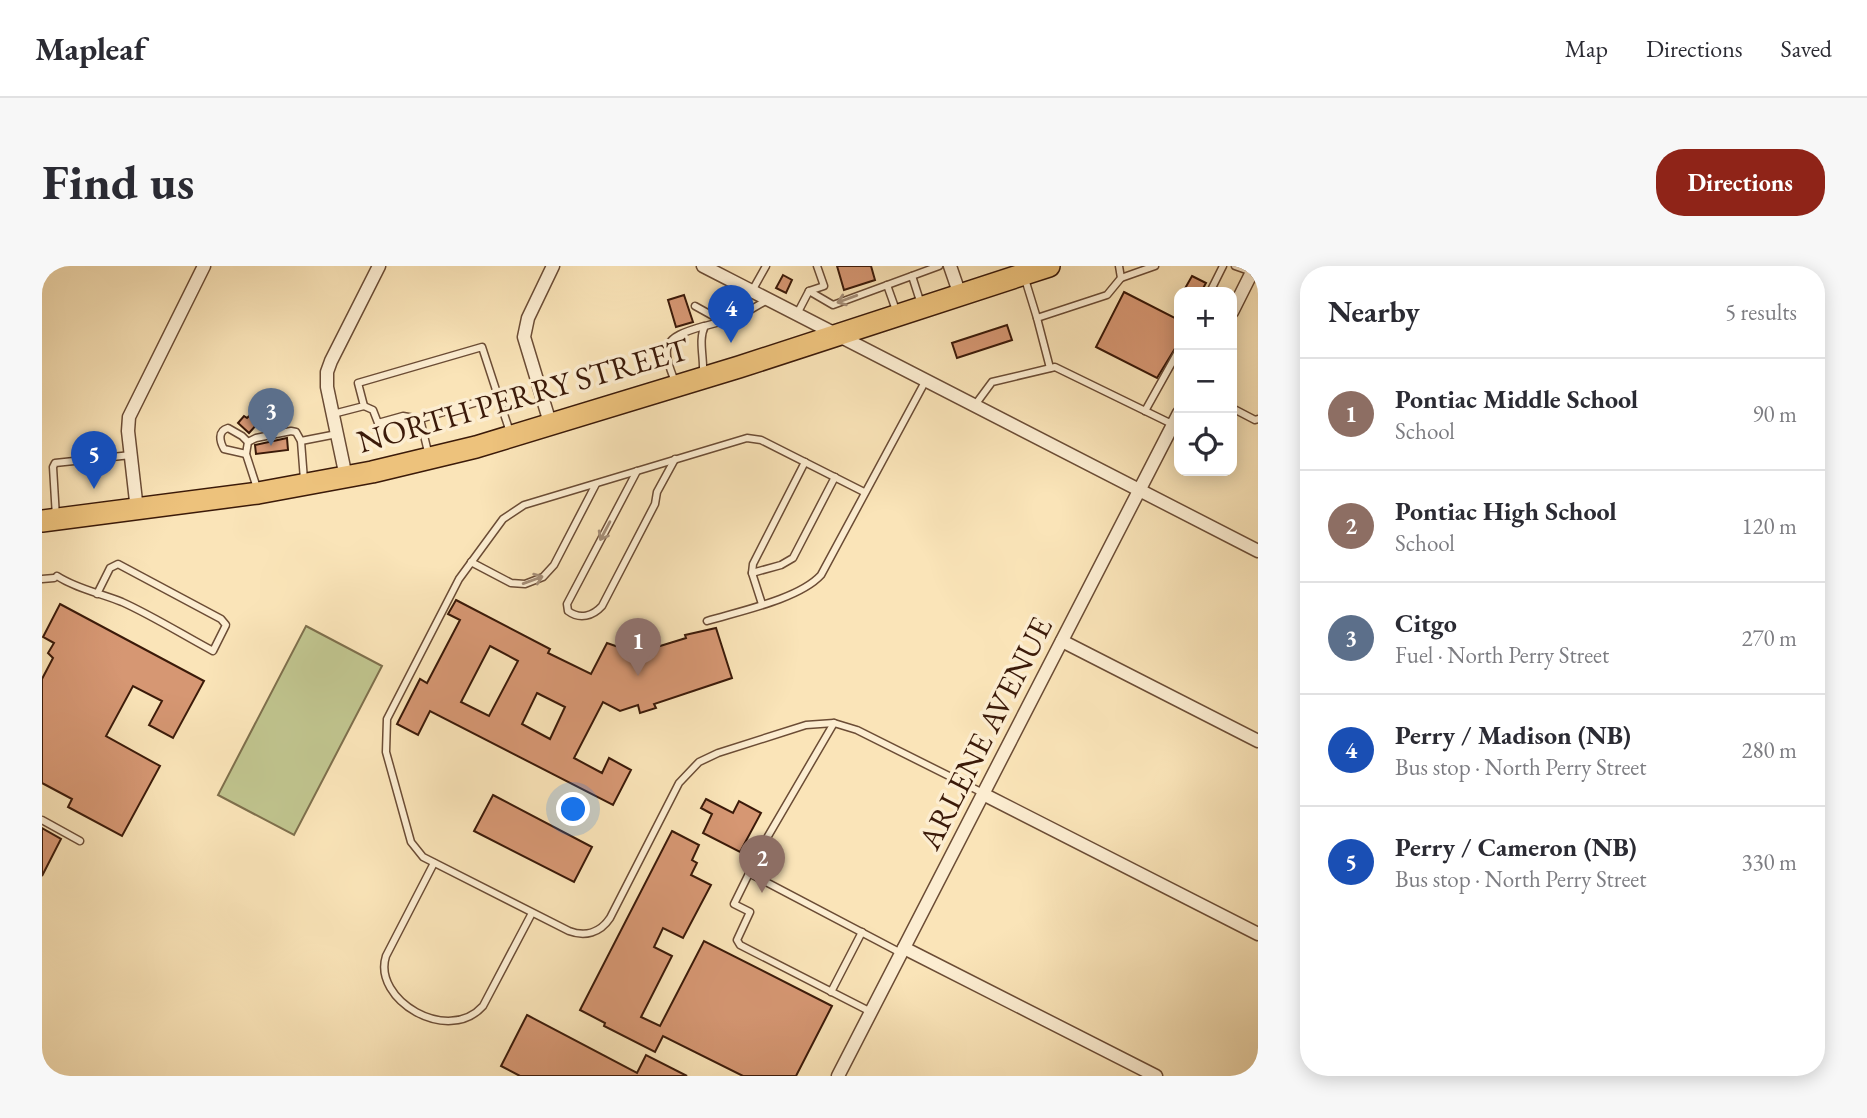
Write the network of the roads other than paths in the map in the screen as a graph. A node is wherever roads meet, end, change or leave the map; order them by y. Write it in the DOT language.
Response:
graph roads {
  1 [pos="204,266"];
  2 [pos="379,266"];
  3 [pos="553,266"];
  4 [pos="703,266"];
  5 [pos="766,266"];
  6 [pos="817,266"];
  7 [pos="939,266"];
  8 [pos="950,266"];
  9 [pos="1049,266"];
  10 [pos="1119,266"];
  11 [pos="1157,266"];
  12 [pos="1223,266"];
  13 [pos="1235,266"];
  14 [pos="1254,269"];
  15 [pos="725,271"];
  16 [pos="1023,274"];
  17 [pos="912,276"];
  18 [pos="1121,278"];
  19 [pos="887,285"];
  20 [pos="1212,287"];
  21 [pos="752,291"];
  22 [pos="809,291"];
  23 [pos="960,295"];
  24 [pos="769,299"];
  25 [pos="1237,302"];
  26 [pos="695,306"];
  27 [pos="922,307"];
  28 [pos="797,314"];
  29 [pos="897,315"];
  30 [pos="1037,318"];
  31 [pos="722,321"];
  32 [pos="705,326"];
  33 [pos="837,334"];
  34 [pos="1174,359"];
  35 [pos="1050,368"];
  36 [pos="704,377"];
  37 [pos="926,380"];
  38 [pos="676,386"];
  39 [pos="498,396"];
  40 [pos="975,405"];
  41 [pos="364,406"];
  42 [pos="1237,410"];
  43 [pos="1145,411"];
  44 [pos="333,414"];
  45 [pos="1174,418"];
  46 [pos="419,419"];
  47 [pos="1257,420"];
  48 [pos="1174,423"];
  49 [pos="551,426"];
  50 [pos="337,434"];
  51 [pos="512,437"];
  52 [pos="300,441"];
  53 [pos="248,442"];
  54 [pos="246,454"];
  55 [pos="131,455"];
  56 [pos="430,458"];
  57 [pos="675,459"];
  58 [pos="805,462"];
  59 [pos="637,471"];
  60 [pos="346,477"];
  61 [pos="835,477"];
  62 [pos="597,483"];
  63 [pos="305,485"];
  64 [pos="1140,490"];
  65 [pos="864,492"];
  66 [pos="258,493"];
  67 [pos="137,510"];
  68 [pos="49,520"];
  69 [pos="1258,551"];
  70 [pos="471,562"];
  71 [pos="752,573"];
  72 [pos="42,579"];
  73 [pos="97,594"];
  74 [pos="762,604"];
  75 [pos="708,621"];
  76 [pos="1062,641"];
  77 [pos="834,723"];
  78 [pos="1258,741"];
  79 [pos="983,794"];
  80 [pos="42,820"];
  81 [pos="80,841"];
  82 [pos="434,863"];
  83 [pos="748,873"];
  84 [pos="532,913"];
  85 [pos="862,932"];
  86 [pos="1258,934"];
  87 [pos="903,950"];
  88 [pos="831,992"];
  89 [pos="871,1012"];
  90 [pos="838,1076"];
  91 [pos="1156,1076"];
  1 -- 55 [label="street"];
  2 -- 44 [label="street"];
  3 -- 49 [label="street"];
  4 -- 15 [label="street"];
  5 -- 21 [label="lane"];
  6 -- 22 [label="lane"];
  7 -- 17 [label="lane"];
  8 -- 23 [label="street"];
  9 -- 16 [label="main road, NORTH PERRY STREET"];
  10 -- 18 [label="lane"];
  11 -- 18 [label="lane"];
  12 -- 20 [label="lane"];
  13 -- 14 [label="lane"];
  14 -- 25 [label="street"];
  15 -- 21 [label="street"];
  16 -- 23 [label="main road, NORTH PERRY STREET"];
  16 -- 30 [label="lane"];
  17 -- 19 [label="lane"];
  17 -- 27 [label="lane"];
  18 -- 30 [label="lane"];
  19 -- 22 [label="lane, one-way"];
  19 -- 29 [label="lane"];
  21 -- 24 [label="street"];
  22 -- 28 [label="lane"];
  23 -- 27 [label="main road, NORTH PERRY STREET"];
  24 -- 28 [label="street"];
  24 -- 31 [label="lane"];
  26 -- 31 [label="lane"];
  27 -- 29 [label="main road, NORTH PERRY STREET"];
  28 -- 33 [label="street"];
  29 -- 33 [label="main road, NORTH PERRY STREET"];
  30 -- 35 [label="lane"];
  31 -- 32 [label="lane"];
  32 -- 36 [label="lane"];
  32 -- 38 [label="lane"];
  33 -- 36 [label="main road, NORTH PERRY STREET"];
  33 -- 37 [label="street"];
  34 -- 43 [label="lane"];
  35 -- 40 [label="lane"];
  35 -- 43 [label="lane"];
  36 -- 38 [label="main road, NORTH PERRY STREET"];
  37 -- 40 [label="street"];
  37 -- 65 [label="lane"];
  38 -- 49 [label="main road, NORTH PERRY STREET"];
  39 -- 41 [label="lane"];
  39 -- 46 [label="lane"];
  39 -- 51 [label="lane"];
  40 -- 64 [label="street"];
  41 -- 44 [label="lane"];
  41 -- 46 [label="lane"];
  42 -- 47 [label="lane"];
  43 -- 45 [label="lane"];
  44 -- 50 [label="street"];
  46 -- 56 [label="lane"];
  48 -- 64 [label="street, ARLENE AVENUE"];
  49 -- 51 [label="main road, NORTH PERRY STREET"];
  50 -- 52 [label="lane"];
  50 -- 60 [label="street"];
  51 -- 56 [label="main road, NORTH PERRY STREET"];
  52 -- 53 [label="lane"];
  52 -- 63 [label="lane"];
  53 -- 54 [label="lane"];
  53 -- 54 [label="lane"];
  54 -- 66 [label="lane"];
  55 -- 67 [label="street"];
  55 -- 68 [label="lane"];
  56 -- 60 [label="main road, NORTH PERRY STREET"];
  57 -- 58 [label="lane"];
  57 -- 59 [label="lane"];
  59 -- 57 [label="lane, one-way"];
  58 -- 61 [label="lane"];
  58 -- 71 [label="lane"];
  59 -- 62 [label="lane"];
  60 -- 63 [label="main road, NORTH PERRY STREET"];
  61 -- 65 [label="lane"];
  61 -- 71 [label="lane"];
  62 -- 70 [label="lane"];
  70 -- 62 [label="lane, one-way"];
  63 -- 66 [label="main road, NORTH PERRY STREET"];
  64 -- 69 [label="street"];
  64 -- 76 [label="street, ARLENE AVENUE"];
  65 -- 74 [label="lane"];
  66 -- 67 [label="main road, NORTH PERRY STREET"];
  67 -- 68 [label="main road, NORTH PERRY STREET"];
  70 -- 82 [label="lane"];
  71 -- 74 [label="lane"];
  72 -- 73 [label="lane"];
  73 -- 73 [label="lane"];
  74 -- 75 [label="lane"];
  76 -- 78 [label="street"];
  76 -- 79 [label="street, ARLENE AVENUE"];
  77 -- 79 [label="lane"];
  77 -- 83 [label="lane"];
  77 -- 84 [label="lane"];
  79 -- 86 [label="street"];
  79 -- 87 [label="street, ARLENE AVENUE"];
  80 -- 81 [label="lane"];
  82 -- 84 [label="lane"];
  82 -- 84 [label="lane"];
  83 -- 85 [label="lane"];
  83 -- 88 [label="lane"];
  85 -- 87 [label="lane"];
  85 -- 88 [label="lane"];
  87 -- 89 [label="street, ARLENE AVENUE"];
  87 -- 91 [label="street"];
  88 -- 89 [label="lane"];
  89 -- 90 [label="street, ARLENE AVENUE"];
}
